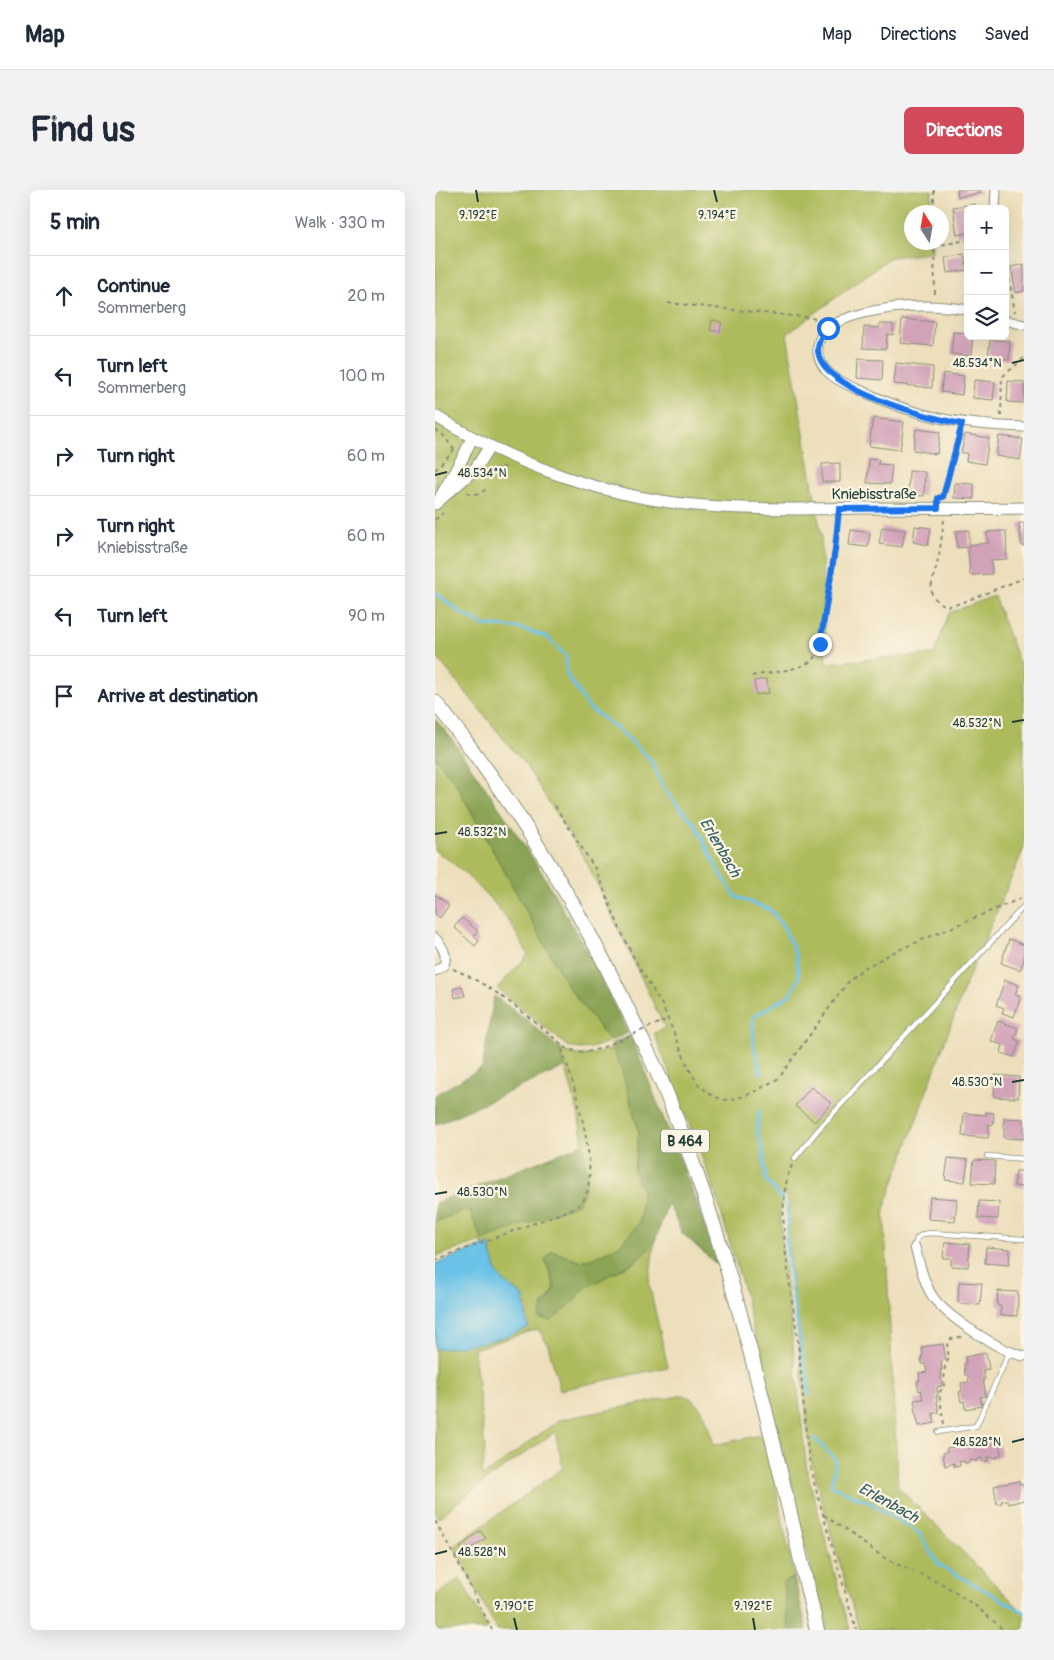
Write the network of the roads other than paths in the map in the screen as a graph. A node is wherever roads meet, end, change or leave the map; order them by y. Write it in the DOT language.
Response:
graph roads {
  1 [pos="996,190"];
  2 [pos="995,205"];
  3 [pos="964,310"];
  4 [pos="435,416"];
  5 [pos="1024,427"];
  6 [pos="472,438"];
  7 [pos="490,446"];
  8 [pos="437,502"];
  9 [pos="1024,508"];
  10 [pos="435,702"];
  11 [pos="1024,906"];
  12 [pos="435,938"];
  13 [pos="435,971"];
  14 [pos="987,1156"];
  15 [pos="795,1158"];
  16 [pos="1024,1158"];
  17 [pos="1024,1239"];
  18 [pos="915,1246"];
  19 [pos="1009,1353"];
  20 [pos="1024,1356"];
  21 [pos="938,1432"];
  22 [pos="817,1630"];
  1 -- 2 [label="street"];
  3 -- 5 [label="street"];
  4 -- 6 [label="street, Kniebisstraße"];
  6 -- 7 [label="street, Kniebisstraße"];
  6 -- 8 [label="street"];
  7 -- 8 [label="street"];
  7 -- 9 [label="street, Kniebisstraße"];
  10 -- 22 [label="main road, B 464"];
  11 -- 15 [label="lane"];
  12 -- 13 [label="street"];
  14 -- 16 [label="lane"];
  17 -- 18 [label="lane"];
  18 -- 19 [label="street"];
  19 -- 20 [label="street"];
  19 -- 21 [label="lane"];
}
